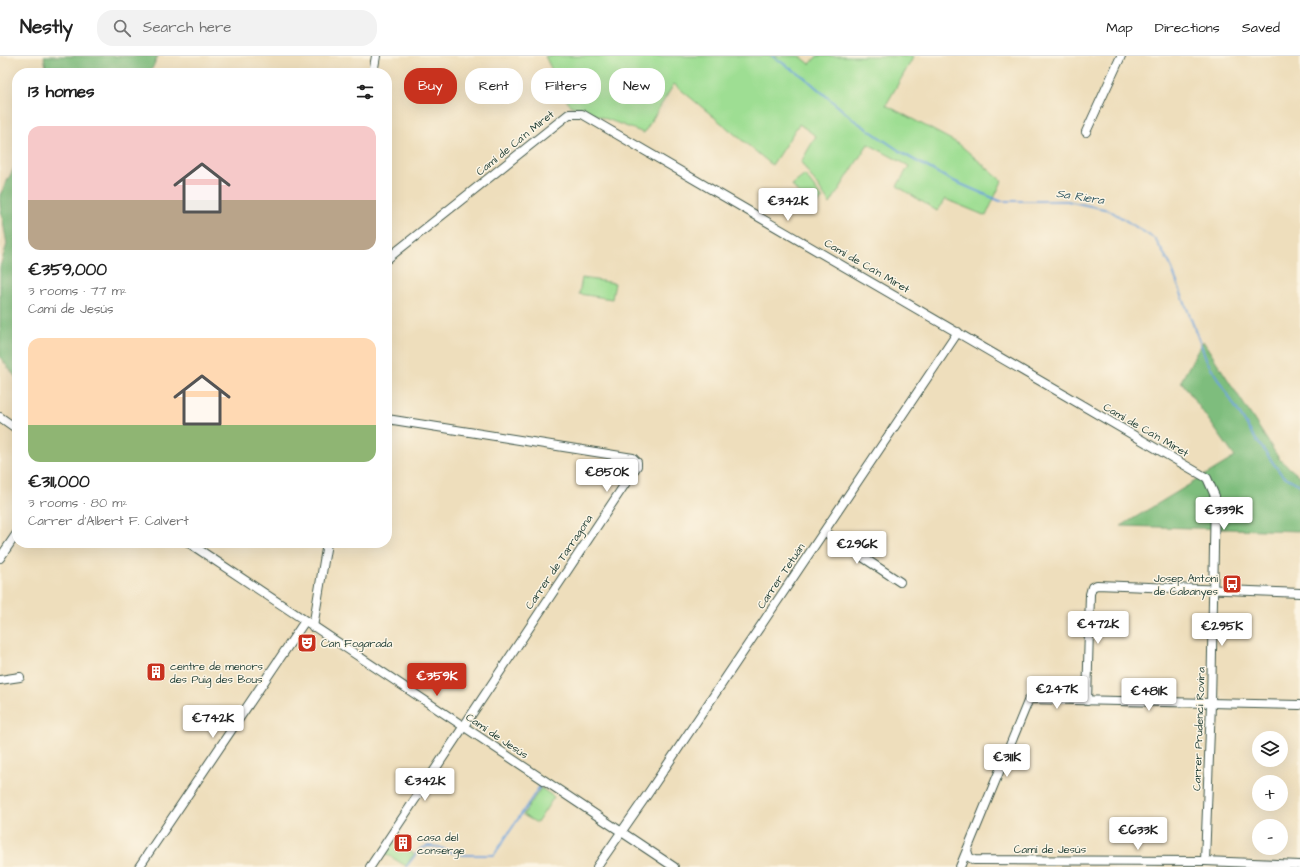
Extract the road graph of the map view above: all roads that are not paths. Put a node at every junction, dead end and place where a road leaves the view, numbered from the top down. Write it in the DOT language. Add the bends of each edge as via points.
graph roads {
  1 [pos="376,56"];
  2 [pos="1121,56"];
  3 [pos="374,68"];
  4 [pos="1086,132"];
  5 [pos="392,255"];
  6 [pos="958,332"];
  7 [pos="0,417"];
  8 [pos="392,420"];
  9 [pos="12,425"];
  10 [pos="1207,478"];
  11 [pos="824,532"];
  12 [pos="12,540"];
  13 [pos="196,548"];
  14 [pos="326,548"];
  15 [pos="0,558"];
  16 [pos="900,582"];
  17 [pos="1214,590"];
  18 [pos="1300,593"];
  19 [pos="305,621"];
  20 [pos="313,627"];
  21 [pos="20,678"];
  22 [pos="0,680"];
  23 [pos="1087,701"];
  24 [pos="1211,704"];
  25 [pos="1300,705"];
  26 [pos="464,726"];
  27 [pos="622,832"];
  28 [pos="968,854"];
  29 [pos="1205,861"];
  30 [pos="1300,865"];
  31 [pos="139,867"];
  32 [pos="370,867"];
  33 [pos="597,867"];
  34 [pos="674,867"];
  35 [pos="960,867"];
  1 -- 3 [label="street"];
  2 -- 4 [label="street"];
  5 -- 6 [label="street, Camí de Ca'n Miret" via="569,114 582,114"];
  6 -- 10 [label="street, Camí de Ca'n Miret"];
  6 -- 11 [label="street, Carrer Tetuán"];
  7 -- 9 [label="street"];
  8 -- 26 [label="street, Carrer de Tarragona" via="633,458 637,462 637,466"];
  10 -- 17 [label="street, Carrer Prudenci Rovira" via="1215,496"];
  11 -- 16 [label="street"];
  11 -- 27 [label="street, Carrer Tetuán"];
  12 -- 15 [label="street"];
  13 -- 19 [label="street, Camí de Jesús"];
  14 -- 20 [label="street"];
  17 -- 18 [label="street"];
  17 -- 23 [label="street" via="1097,585 1092,587"];
  17 -- 24 [label="street, Carrer Prudenci Rovira"];
  19 -- 20 [label="street, Camí de Jesús"];
  19 -- 31 [label="street"];
  20 -- 26 [label="street, Camí de Jesús"];
  21 -- 22 [label="street"];
  23 -- 24 [label="street"];
  23 -- 28 [label="street" via="1029,699"];
  24 -- 25 [label="street"];
  24 -- 29 [label="street, Carrer Prudenci Rovira"];
  26 -- 27 [label="street, Camí de Jesús"];
  26 -- 32 [label="street"];
  27 -- 33 [label="street, Carrer Tetuán"];
  27 -- 34 [label="street, Camí de Jesús"];
  28 -- 29 [label="street, Camí de Jesús" via="974,860"];
  28 -- 35 [label="street"];
  29 -- 30 [label="street, Camí de Jesús"];
}
